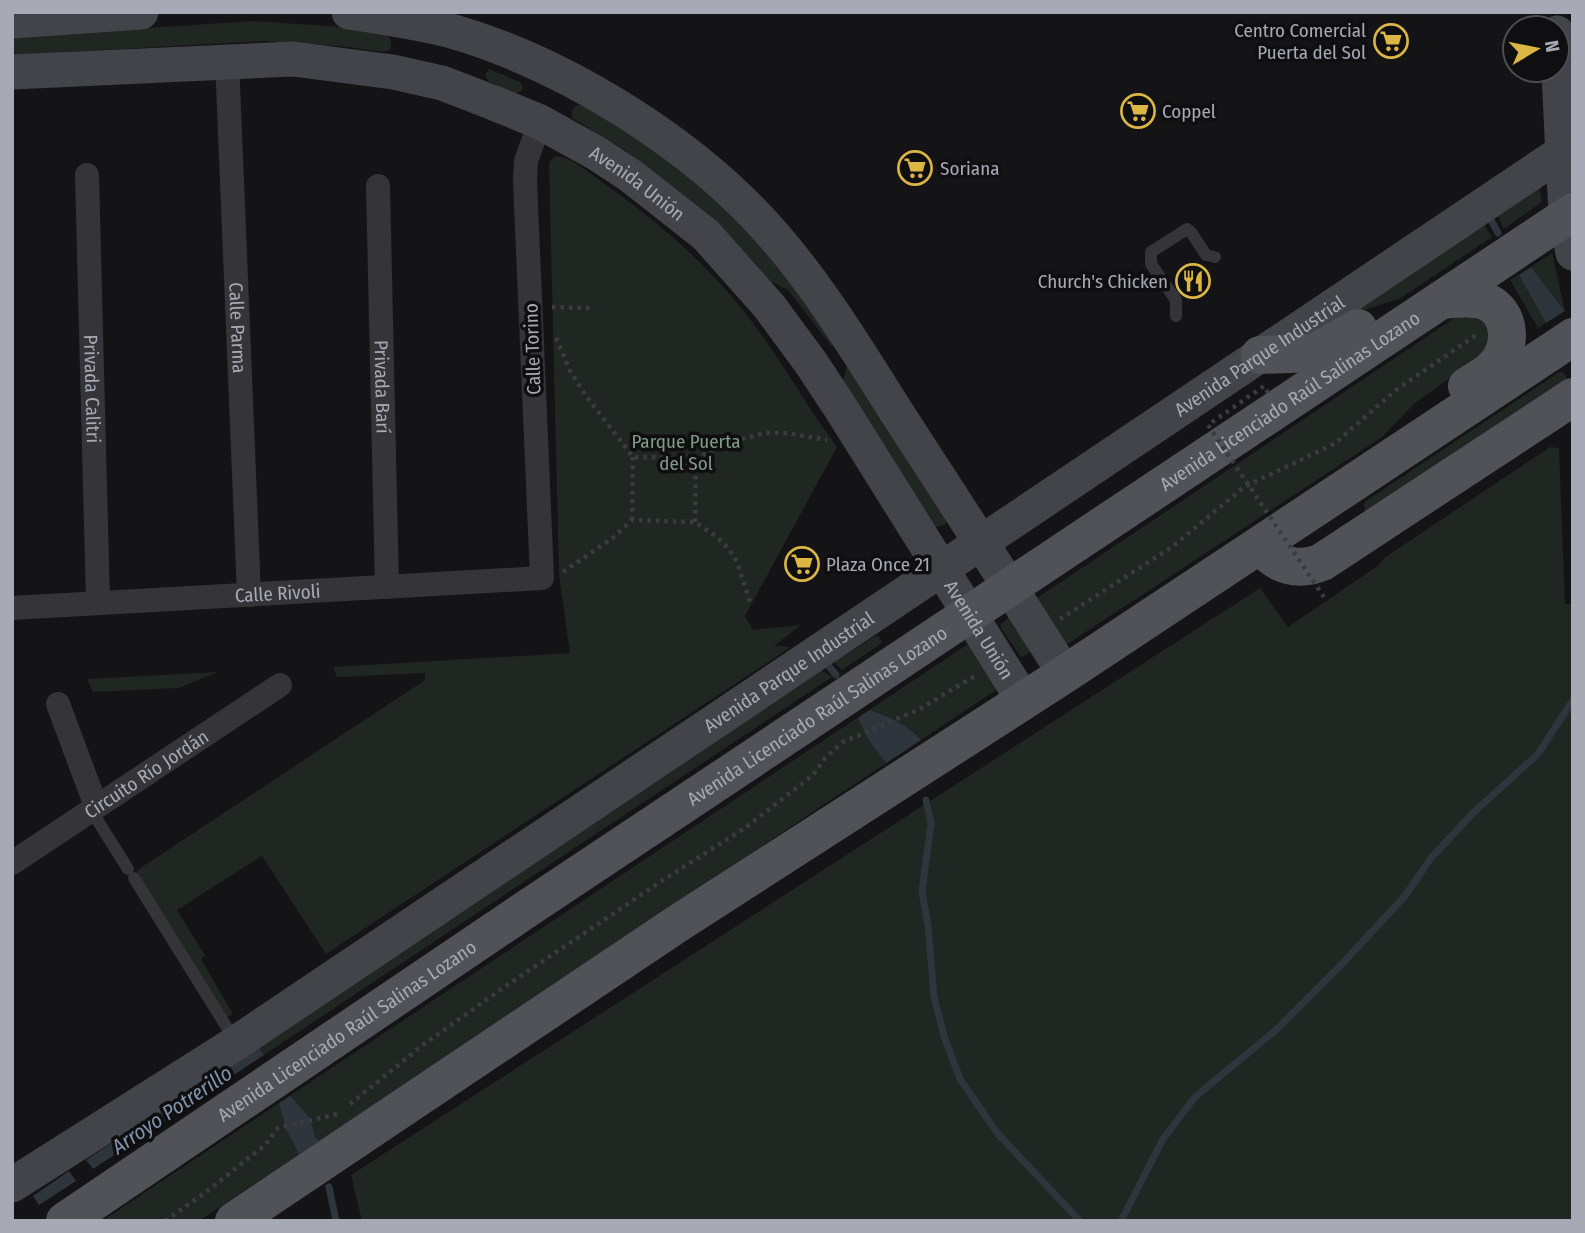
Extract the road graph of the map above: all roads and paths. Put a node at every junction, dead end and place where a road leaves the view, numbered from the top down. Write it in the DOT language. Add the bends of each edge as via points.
graph roads {
  1 [pos="141,12"];
  2 [pos="349,12"];
  3 [pos="12,21"];
  4 [pos="448,22"];
  5 [pos="227,60"];
  6 [pos="12,72"];
  7 [pos="393,72"];
  8 [pos="562,76"];
  9 [pos="1559,84"];
  10 [pos="494,103"];
  11 [pos="540,122"];
  12 [pos="1561,152"];
  13 [pos="87,174"];
  14 [pos="378,186"];
  15 [pos="1570,227"];
  16 [pos="1215,257"];
  17 [pos="769,306"];
  18 [pos="552,307"];
  19 [pos="592,308"];
  20 [pos="1426,310"];
  21 [pos="1176,316"];
  22 [pos="554,334"];
  23 [pos="1476,335"];
  24 [pos="1573,337"];
  25 [pos="854,346"];
  26 [pos="1260,355"];
  27 [pos="1268,393"];
  28 [pos="1573,397"];
  29 [pos="840,407"];
  30 [pos="832,441"];
  31 [pos="633,457"];
  32 [pos="696,458"];
  33 [pos="1382,466"];
  34 [pos="632,520"];
  35 [pos="695,522"];
  36 [pos="981,542"];
  37 [pos="1261,546"];
  38 [pos="942,569"];
  39 [pos="551,577"];
  40 [pos="1010,586"];
  41 [pos="387,587"];
  42 [pos="249,595"];
  43 [pos="1324,597"];
  44 [pos="98,603"];
  45 [pos="751,605"];
  46 [pos="12,608"];
  47 [pos="969,612"];
  48 [pos="1053,623"];
  49 [pos="987,668"];
  50 [pos="1065,674"];
  51 [pos="280,685"];
  52 [pos="1024,701"];
  53 [pos="58,704"];
  54 [pos="93,808"];
  55 [pos="12,863"];
  56 [pos="236,1042"];
  57 [pos="12,1185"];
  58 [pos="64,1221"];
  59 [pos="164,1221"];
  60 [pos="234,1221"];
  1 -- 3 [label="street"];
  2 -- 4 [label="street"];
  4 -- 7 [label="street" via="441,48 426,63"];
  4 -- 8 [label="street"];
  4 -- 10 [label="street" via="470,76"];
  5 -- 6 [label="street, Avenida Unión"];
  5 -- 7 [label="street, Avenida Unión" via="293,59"];
  5 -- 42 [label="street, Calle Parma"];
  7 -- 10 [label="street, Avenida Unión" via="442,83"];
  8 -- 11 [label="street"];
  8 -- 25 [label="street" via="632,115 746,207 775,237"];
  9 -- 12 [label="street"];
  10 -- 11 [label="street, Avenida Unión"];
  11 -- 17 [label="street, Avenida Unión" via="596,153 673,208 706,235"];
  11 -- 39 [label="street, Calle Torino" via="526,161 525,181"];
  12 -- 15 [label="street"];
  12 -- 26 [label="street, Avenida Parque Industrial"];
  13 -- 44 [label="street, Privada Calitri"];
  14 -- 41 [label="street, Privada Barí"];
  15 -- 20 [label="main road, Avenida Licenciado Raúl Salinas Lozano"];
  16 -- 21 [label="lane" via="1206,254 1187,229 1150,252 1153,267 1176,300"];
  17 -- 25 [label="street" via="797,322 824,352"];
  17 -- 29 [label="street, Avenida Unión"];
  18 -- 19 [label="path"];
  20 -- 26 [label="main road" via="1370,321 1314,353"];
  20 -- 33 [label="main road" via="1466,298 1486,302 1506,321 1503,355 1494,368 1406,434"];
  20 -- 40 [label="main road, Avenida Licenciado Raúl Salinas Lozano"];
  22 -- 31 [label="path" via="586,397"];
  23 -- 48 [label="path" via="1396,390 1334,444 1244,487 1172,547"];
  24 -- 33 [label="main road"];
  25 -- 29 [label="street" via="836,378"];
  25 -- 36 [label="street"];
  26 -- 36 [label="street, Avenida Parque Industrial"];
  27 -- 43 [label="path, bridge" via="1264,387 1208,425"];
  28 -- 37 [label="main road" via="1322,562 1292,567"];
  29 -- 38 [label="street, Avenida Unión"];
  30 -- 32 [label="path" via="765,433"];
  31 -- 32 [label="path"];
  31 -- 34 [label="path"];
  32 -- 35 [label="path"];
  33 -- 37 [label="main road"];
  34 -- 35 [label="path"];
  34 -- 39 [label="path" via="606,544"];
  35 -- 45 [label="path" via="729,549"];
  36 -- 38 [label="street, Avenida Parque Industrial"];
  36 -- 40 [label="street"];
  37 -- 50 [label="main road"];
  38 -- 47 [label="street, Avenida Unión"];
  38 -- 56 [label="street, Avenida Parque Industrial"];
  39 -- 41 [label="street, Calle Rivoli"];
  40 -- 47 [label="main road, Avenida Licenciado Raúl Salinas Lozano"];
  40 -- 50 [label="street"];
  41 -- 42 [label="street, Calle Rivoli"];
  42 -- 44 [label="street, Calle Rivoli"];
  44 -- 46 [label="street, Calle Rivoli"];
  47 -- 52 [label="street, Avenida Unión"];
  47 -- 58 [label="main road, Avenida Licenciado Raúl Salinas Lozano"];
  49 -- 59 [label="path" via="925,706 835,748 813,775 745,828 500,990 338,1114 278,1128 265,1146"];
  50 -- 52 [label="main road"];
  51 -- 54 [label="street, Circuito Río Jordán"];
  52 -- 60 [label="main road" via="677,924"];
  53 -- 54 [label="street"];
  54 -- 55 [label="street, Circuito Río Jordán"];
  54 -- 56 [label="lane"];
  56 -- 57 [label="street, Avenida Parque Industrial"];
}
